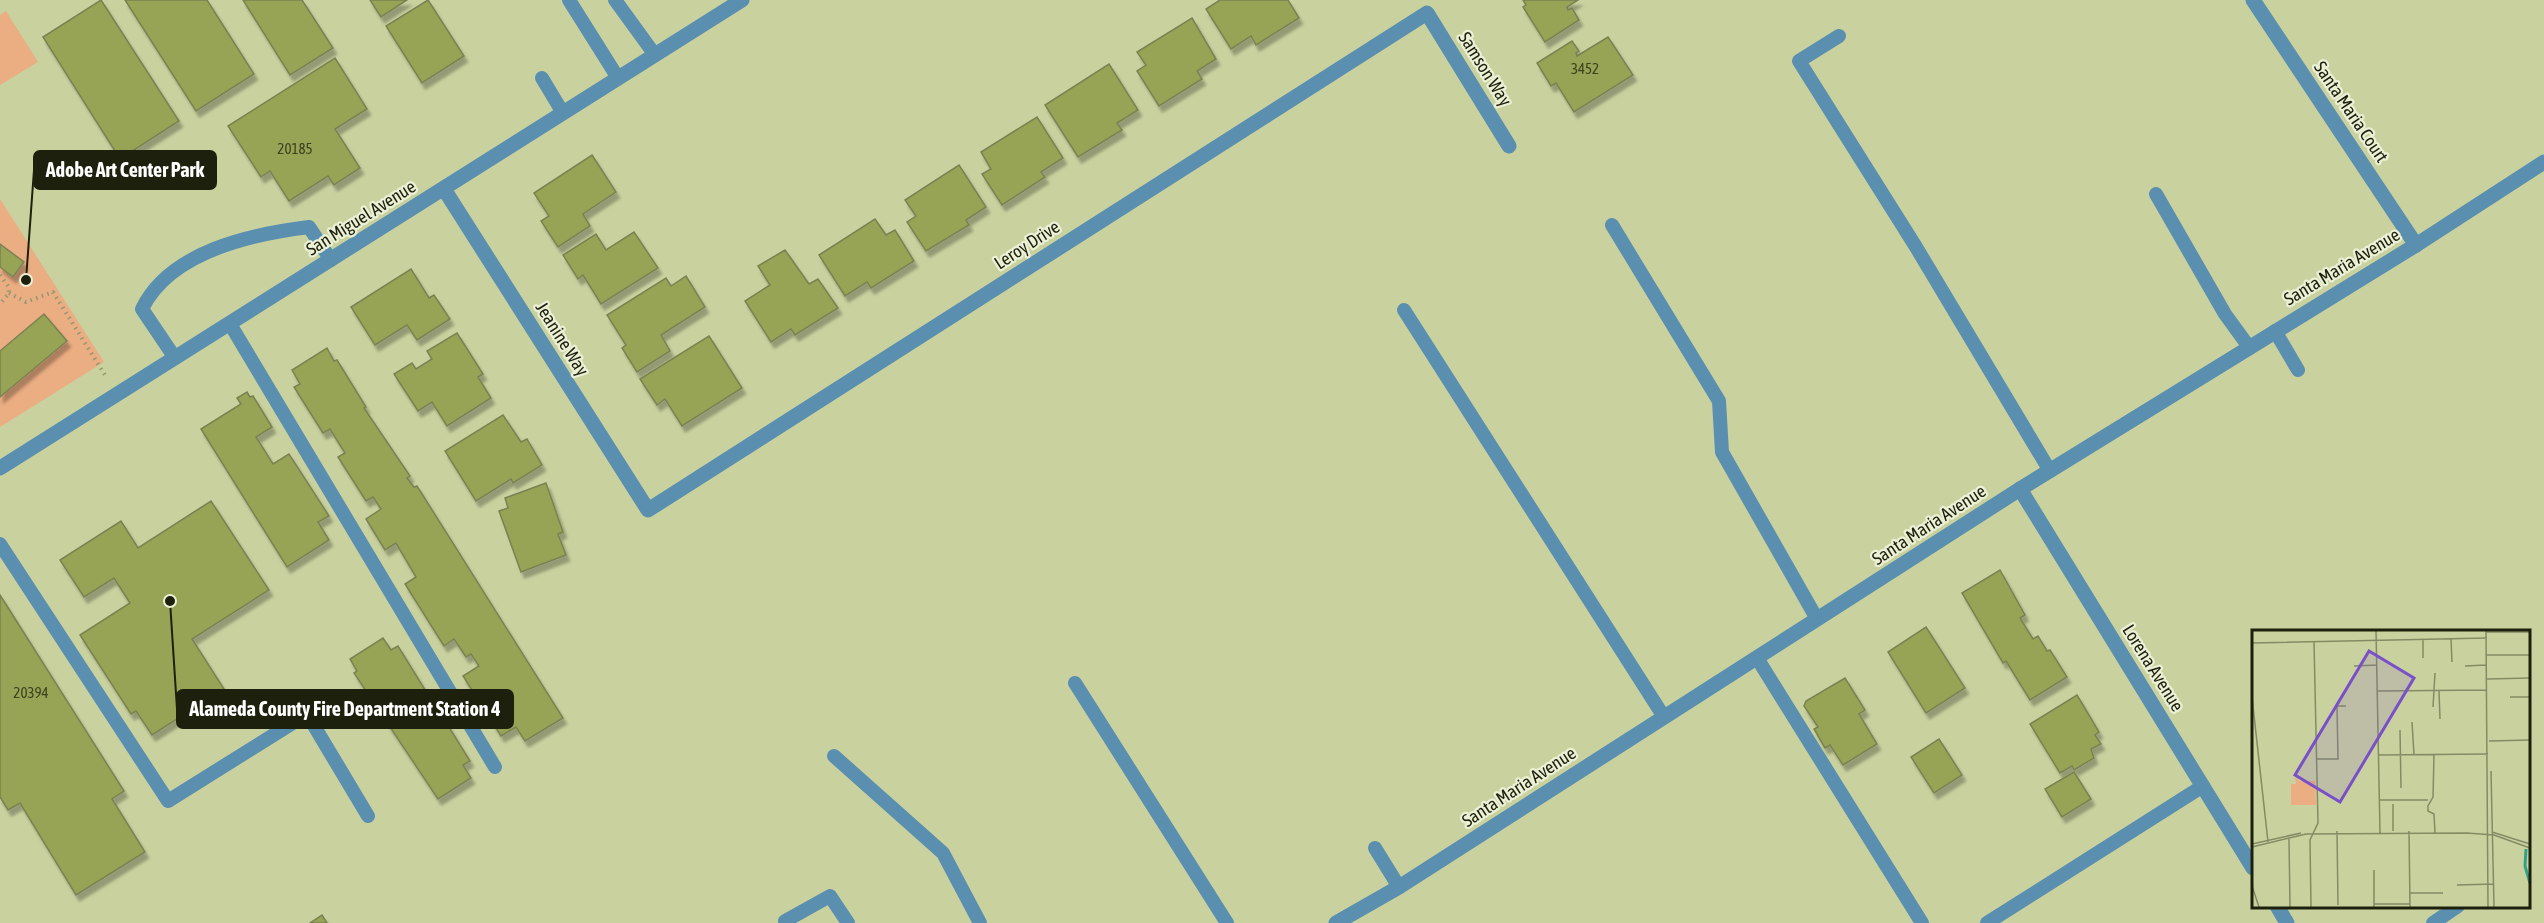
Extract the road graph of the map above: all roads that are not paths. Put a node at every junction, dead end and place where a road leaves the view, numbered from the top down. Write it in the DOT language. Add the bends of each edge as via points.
graph roads {
  1 [pos="569,0"];
  2 [pos="615,0"];
  3 [pos="742,0"];
  4 [pos="2253,0"];
  5 [pos="1427,13"];
  6 [pos="1839,36"];
  7 [pos="655,55"];
  8 [pos="542,78"];
  9 [pos="618,78"];
  10 [pos="564,113"];
  11 [pos="1509,146"];
  12 [pos="2544,162"];
  13 [pos="444,189"];
  14 [pos="2156,194"];
  15 [pos="1612,225"];
  16 [pos="2416,245"];
  17 [pos="331,260"];
  18 [pos="1404,310"];
  19 [pos="230,324"];
  20 [pos="2275,331"];
  21 [pos="2249,347"];
  22 [pos="175,358"];
  23 [pos="2298,370"];
  24 [pos="0,468"];
  25 [pos="2050,471"];
  26 [pos="2020,489"];
  27 [pos="648,510"];
  28 [pos="0,544"];
  29 [pos="1818,619"];
  30 [pos="1757,658"];
  31 [pos="1075,683"];
  32 [pos="1664,717"];
  33 [pos="834,756"];
  34 [pos="495,767"];
  35 [pos="2203,786"];
  36 [pos="368,816"];
  37 [pos="1375,848"];
  38 [pos="2252,866"];
  39 [pos="1399,887"];
  40 [pos="2278,908"];
  41 [pos="2454,908"];
  42 [pos="785,921"];
  43 [pos="848,923"];
  44 [pos="980,923"];
  45 [pos="1227,923"];
  46 [pos="1336,923"];
  47 [pos="1922,923"];
  48 [pos="1987,923"];
  49 [pos="2287,923"];
  50 [pos="2433,923"];
  1 -- 9 [label="lane"];
  2 -- 7 [label="lane"];
  3 -- 7 [label="street, San Miguel Avenue"];
  4 -- 16 [label="street, Santa Maria Court"];
  5 -- 11 [label="street, Samson Way"];
  5 -- 27 [label="street, Leroy Drive"];
  6 -- 25 [label="lane" via="1799,61"];
  7 -- 9 [label="street, San Miguel Avenue"];
  8 -- 10 [label="lane"];
  9 -- 10 [label="street, San Miguel Avenue"];
  10 -- 13 [label="street, San Miguel Avenue"];
  12 -- 16 [label="street, Santa Maria Avenue"];
  13 -- 17 [label="street, San Miguel Avenue"];
  13 -- 27 [label="street, Jeanine Way"];
  14 -- 21 [label="lane" via="2225,314"];
  15 -- 29 [label="lane" via="1719,401 1722,452"];
  16 -- 20 [label="street, Santa Maria Avenue"];
  17 -- 19 [label="street, San Miguel Avenue"];
  17 -- 22 [label="lane" via="309,227 244,237 220,245 178,271 161,283 142,309"];
  18 -- 32 [label="lane"];
  19 -- 22 [label="street, San Miguel Avenue"];
  19 -- 34 [label="lane"];
  20 -- 21 [label="street, Santa Maria Avenue"];
  20 -- 23 [label="lane"];
  21 -- 25 [label="street, Santa Maria Avenue"];
  22 -- 24 [label="street, San Miguel Avenue"];
  25 -- 26 [label="street, Santa Maria Avenue"];
  26 -- 29 [label="street, Santa Maria Avenue"];
  26 -- 35 [label="street, Lorena Avenue"];
  28 -- 36 [label="lane" via="168,801 307,714"];
  29 -- 30 [label="street, Santa Maria Avenue"];
  30 -- 32 [label="street, Santa Maria Avenue"];
  30 -- 47 [label="lane"];
  31 -- 45 [label="lane"];
  32 -- 39 [label="street, Santa Maria Avenue"];
  33 -- 44 [label="lane" via="943,853"];
  35 -- 38 [label="street, Lorena Avenue"];
  35 -- 48 [label="lane"];
  37 -- 39 [label="lane"];
  39 -- 46 [label="street, Santa Maria Avenue"];
  40 -- 49 [label="street"];
  41 -- 50 [label="lane"];
  42 -- 43 [label="lane" via="830,896"];
}
